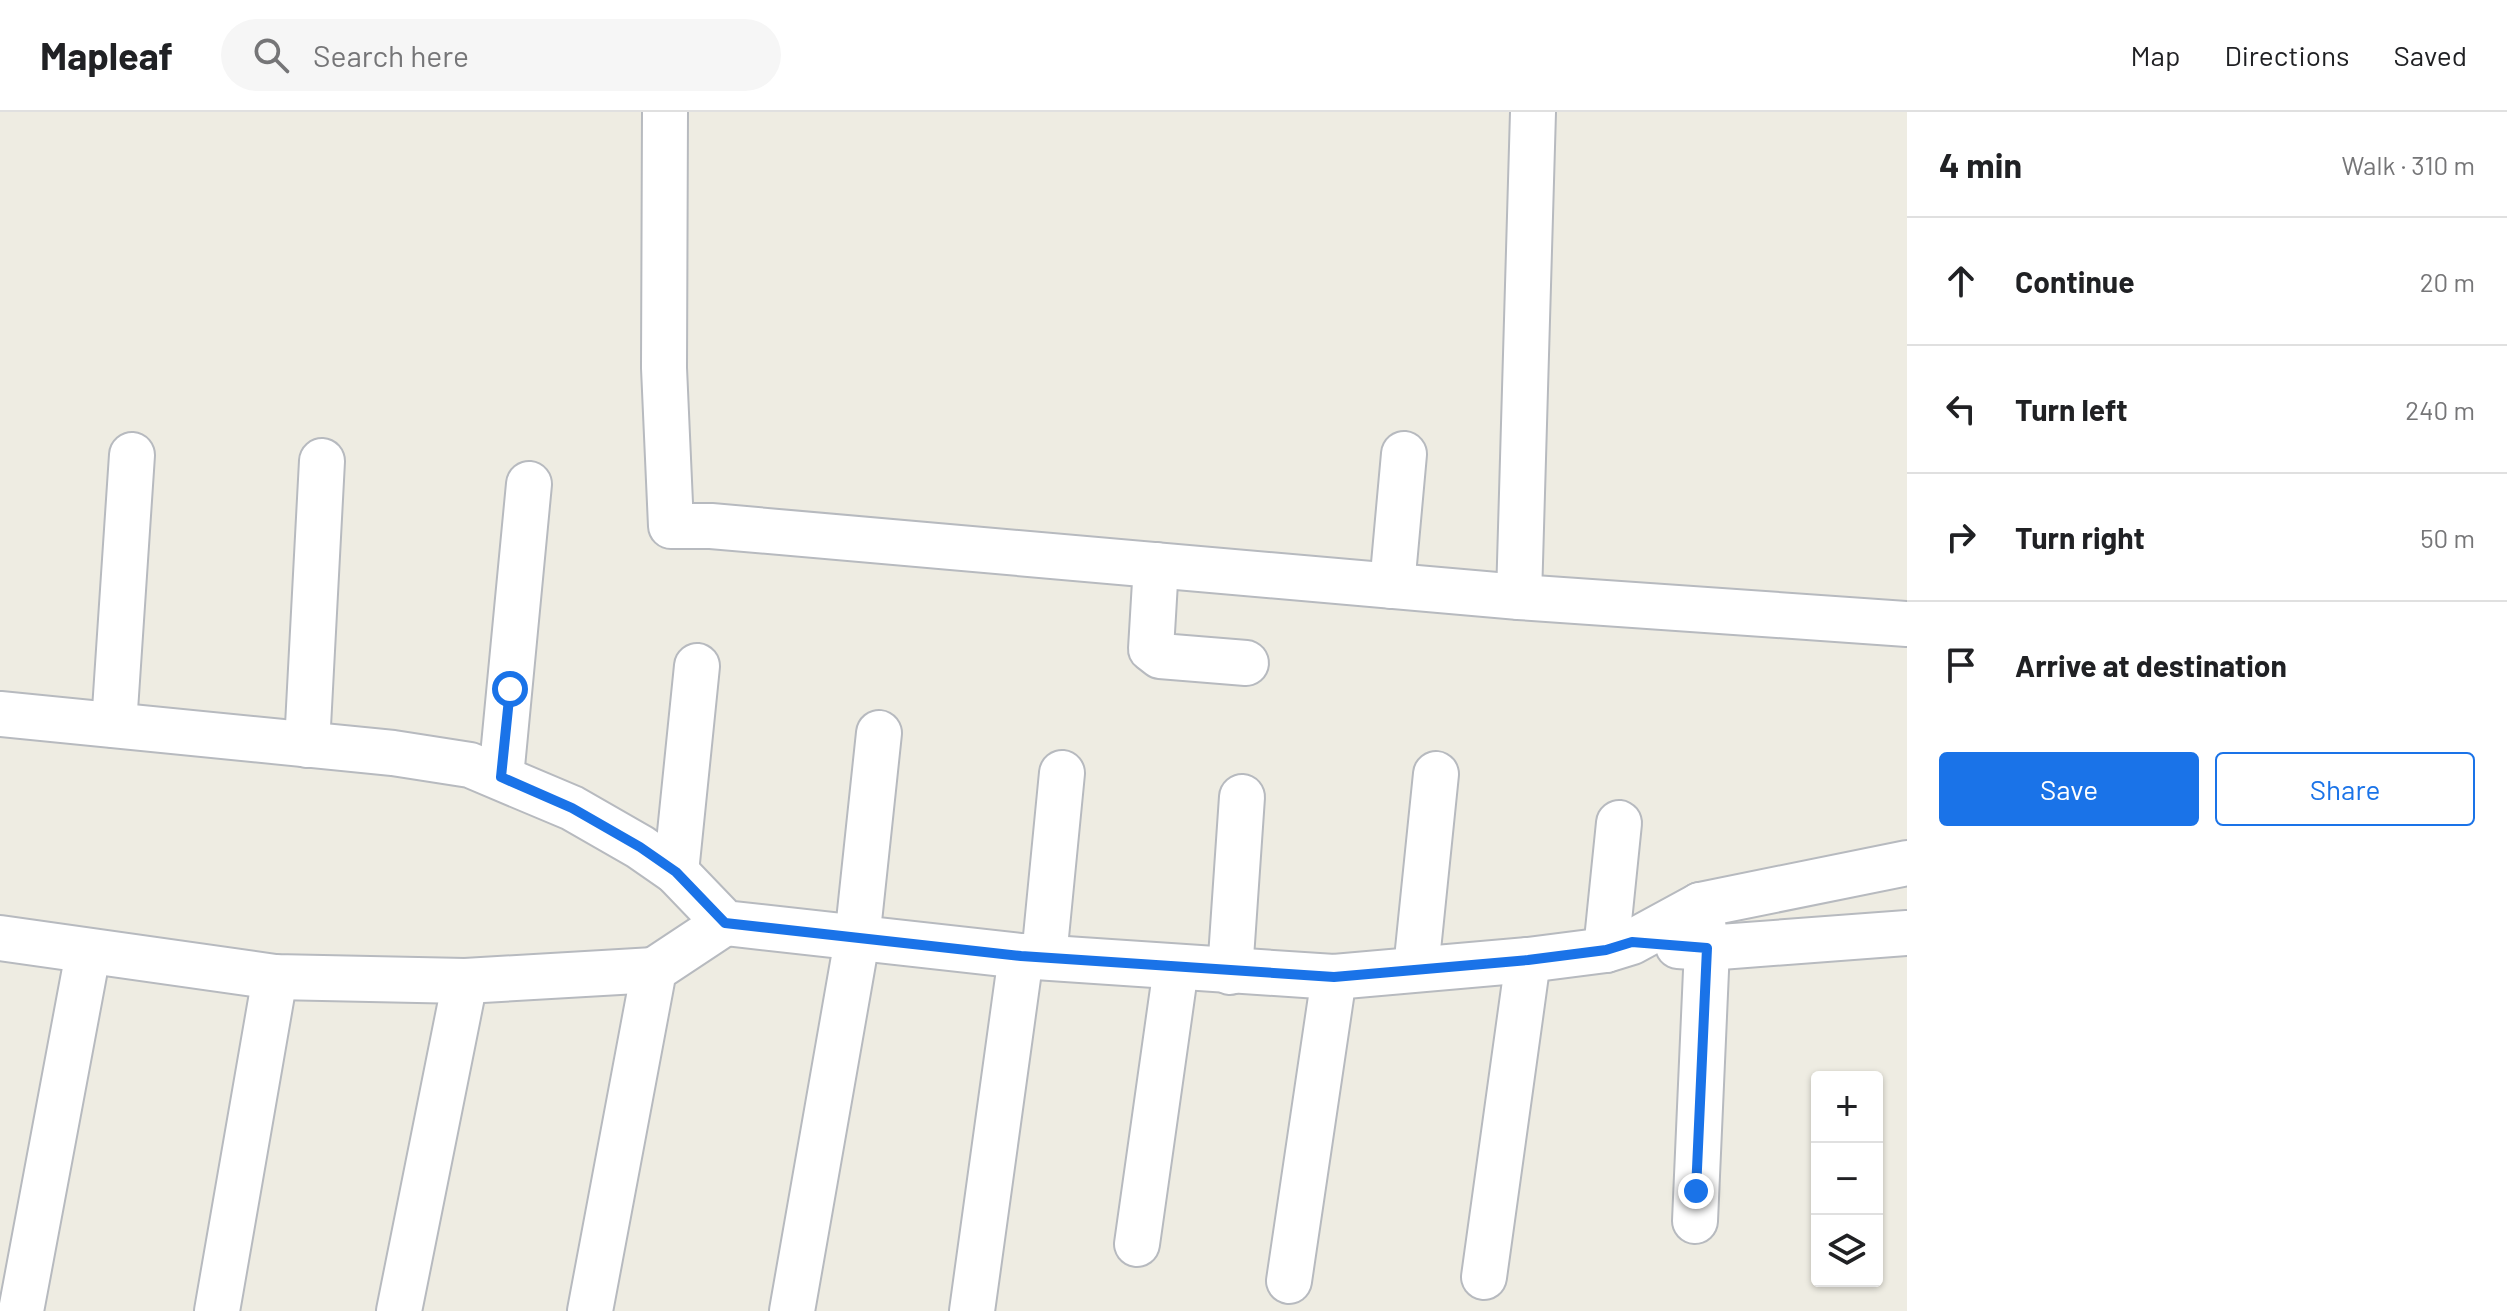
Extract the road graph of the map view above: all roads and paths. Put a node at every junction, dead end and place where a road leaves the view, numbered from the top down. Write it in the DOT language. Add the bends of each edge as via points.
graph roads {
  1 [pos="665,112"];
  2 [pos="1533,112"];
  3 [pos="1404,454"];
  4 [pos="132,455"];
  5 [pos="322,461"];
  6 [pos="529,484"];
  7 [pos="1156,565"];
  8 [pos="1392,586"];
  9 [pos="1519,597"];
  10 [pos="1907,624"];
  11 [pos="1246,663"];
  12 [pos="697,666"];
  13 [pos="0,714"];
  14 [pos="114,725"];
  15 [pos="879,733"];
  16 [pos="307,745"];
  17 [pos="1062,773"];
  18 [pos="1436,774"];
  19 [pos="501,777"];
  20 [pos="1242,797"];
  21 [pos="1619,823"];
  22 [pos="1907,863"];
  23 [pos="676,872"];
  24 [pos="1700,905"];
  25 [pos="725,923"];
  26 [pos="1907,933"];
  27 [pos="0,938"];
  28 [pos="857,940"];
  29 [pos="1619,946"];
  30 [pos="1707,948"];
  31 [pos="88,953"];
  32 [pos="1032,957"];
  33 [pos="1528,960"];
  34 [pos="1176,968"];
  35 [pos="1416,969"];
  36 [pos="654,970"];
  37 [pos="1230,972"];
  38 [pos="275,977"];
  39 [pos="1334,977"];
  40 [pos="465,981"];
  41 [pos="1695,1221"];
  42 [pos="1137,1244"];
  43 [pos="1484,1277"];
  44 [pos="1289,1281"];
  45 [pos="21,1311"];
  46 [pos="217,1311"];
  47 [pos="399,1311"];
  48 [pos="590,1311"];
  49 [pos="792,1311"];
  50 [pos="972,1311"];
  1 -- 7 [label="street" via="664,368 671,526"];
  2 -- 9 [label="street"];
  3 -- 8 [label="street"];
  4 -- 14 [label="street"];
  5 -- 16 [label="street"];
  6 -- 19 [label="street"];
  7 -- 8 [label="street"];
  7 -- 11 [label="street" via="1151,649 1160,656"];
  8 -- 9 [label="street"];
  9 -- 10 [label="street"];
  12 -- 23 [label="street"];
  13 -- 14 [label="street"];
  14 -- 16 [label="street"];
  15 -- 28 [label="street"];
  16 -- 19 [label="street" via="470,765"];
  17 -- 32 [label="street"];
  18 -- 35 [label="street"];
  19 -- 23 [label="street" via="572,808"];
  20 -- 37 [label="street"];
  21 -- 29 [label="street"];
  22 -- 24 [label="street"];
  23 -- 25 [label="street"];
  24 -- 29 [label="street"];
  24 -- 30 [label="street"];
  25 -- 28 [label="street"];
  25 -- 36 [label="street"];
  26 -- 30 [label="street"];
  27 -- 31 [label="street"];
  28 -- 32 [label="street"];
  28 -- 49 [label="street"];
  29 -- 30 [label="street"];
  29 -- 33 [label="street"];
  30 -- 41 [label="street"];
  31 -- 38 [label="street"];
  31 -- 45 [label="street"];
  32 -- 34 [label="street"];
  32 -- 50 [label="street"];
  33 -- 35 [label="street"];
  33 -- 43 [label="street"];
  34 -- 37 [label="street"];
  34 -- 42 [label="street"];
  35 -- 39 [label="street"];
  36 -- 40 [label="street"];
  36 -- 48 [label="street"];
  37 -- 39 [label="street"];
  38 -- 40 [label="street"];
  38 -- 46 [label="street"];
  39 -- 44 [label="street"];
  40 -- 47 [label="street"];
}
